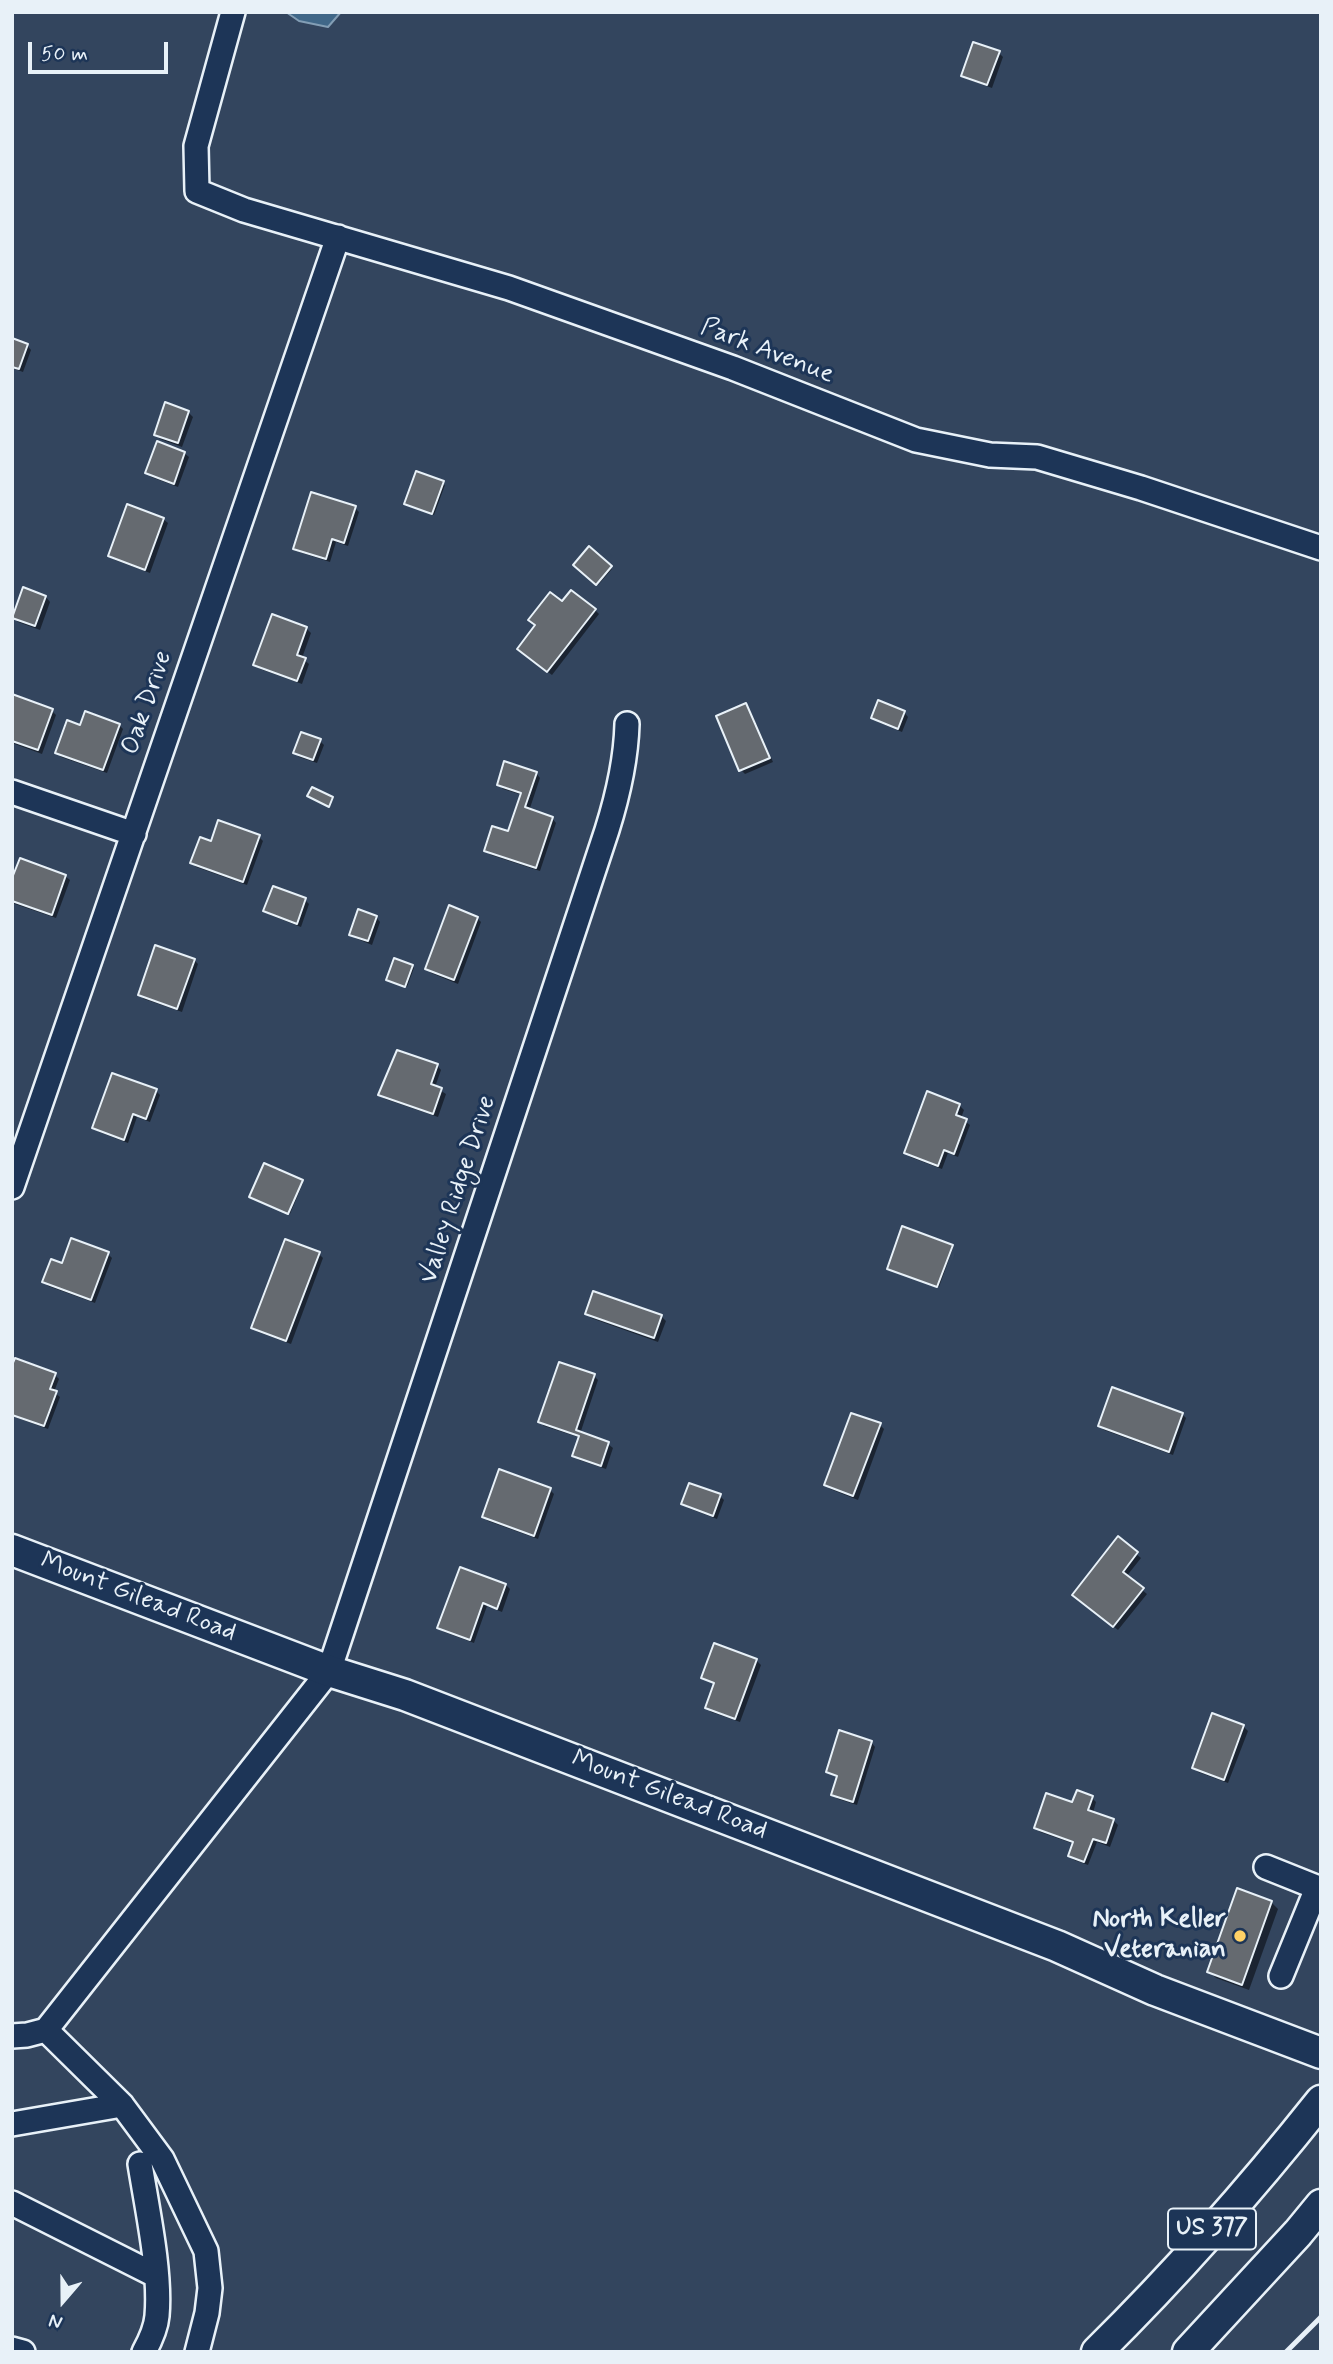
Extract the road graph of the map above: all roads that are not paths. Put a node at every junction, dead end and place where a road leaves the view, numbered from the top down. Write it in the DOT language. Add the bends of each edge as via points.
graph roads {
  1 [pos="233,12"];
  2 [pos="338,237"];
  3 [pos="1321,548"];
  4 [pos="627,724"];
  5 [pos="12,792"];
  6 [pos="134,834"];
  7 [pos="12,1187"];
  8 [pos="12,1550"];
  9 [pos="329,1671"];
  10 [pos="1266,1867"];
  11 [pos="1319,1888"];
  12 [pos="1281,1976"];
  13 [pos="46,2030"];
  14 [pos="12,2036"];
  15 [pos="1321,2053"];
  16 [pos="1321,2101"];
  17 [pos="122,2105"];
  18 [pos="12,2124"];
  19 [pos="140,2164"];
  20 [pos="12,2203"];
  21 [pos="1321,2205"];
  22 [pos="155,2275"];
  23 [pos="12,2349"];
  24 [pos="23,2352"];
  25 [pos="144,2352"];
  26 [pos="198,2352"];
  27 [pos="1097,2352"];
  28 [pos="1188,2352"];
  1 -- 2 [label="street, Park Avenue" via="196,146 197,191"];
  2 -- 3 [label="street, Park Avenue" via="521,292 916,440 990,455 1037,457"];
  2 -- 6 [label="street, Oak Drive"];
  4 -- 9 [label="street, Valley Ridge Drive" via="620,788 607,830"];
  5 -- 6 [label="street"];
  6 -- 7 [label="street, Oak Drive"];
  8 -- 9 [label="main road, Mount Gilead Road"];
  9 -- 13 [label="street, Valley Ridge Drive"];
  9 -- 15 [label="main road, Mount Gilead Road" via="405,1695 893,1882"];
  10 -- 11 [label="street"];
  11 -- 12 [label="street"];
  13 -- 14 [label="street"];
  13 -- 17 [label="street"];
  16 -- 27 [label="main road, US 377" via="1260,2177"];
  17 -- 18 [label="street"];
  17 -- 26 [label="street" via="162,2159 206,2251 210,2288"];
  19 -- 22 [label="street"];
  20 -- 22 [label="street"];
  21 -- 28 [label="main road, US 377"];
  22 -- 25 [label="street" via="157,2318"];
  23 -- 24 [label="street"];
}
